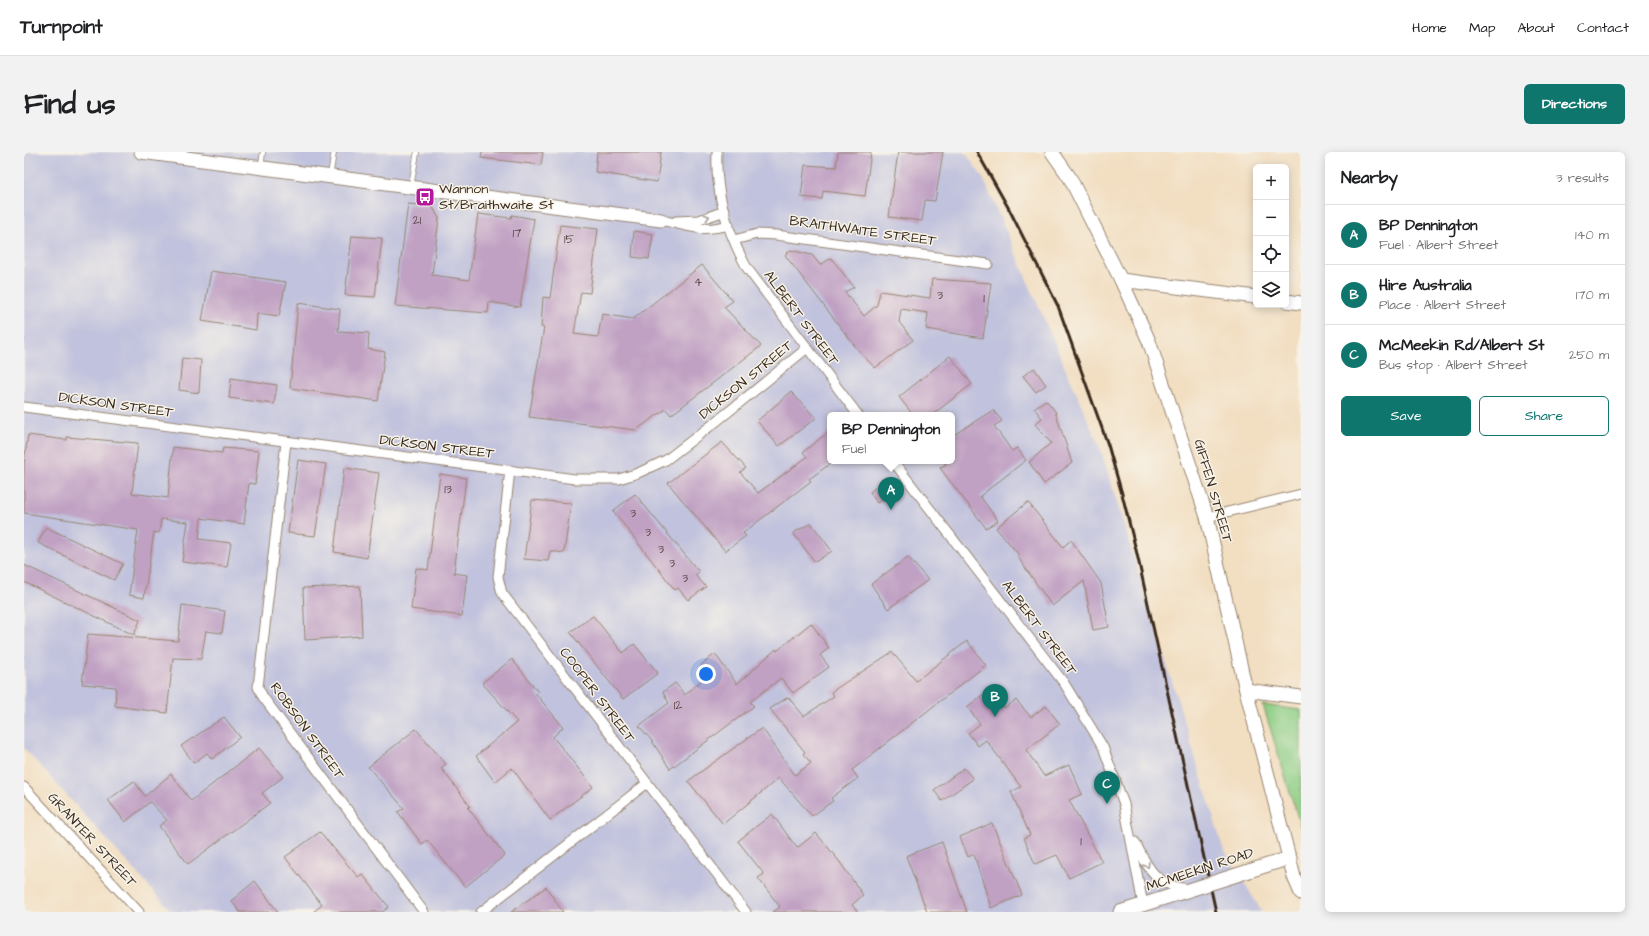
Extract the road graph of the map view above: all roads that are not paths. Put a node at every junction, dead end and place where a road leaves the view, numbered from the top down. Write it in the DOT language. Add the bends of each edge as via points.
graph roads {
  1 [pos="141,152"];
  2 [pos="263,152"];
  3 [pos="334,152"];
  4 [pos="417,152"];
  5 [pos="717,152"];
  6 [pos="1052,152"];
  7 [pos="260,168"];
  8 [pos="330,177"];
  9 [pos="411,187"];
  10 [pos="725,211"];
  11 [pos="661,220"];
  12 [pos="732,233"];
  13 [pos="988,264"];
  14 [pos="1121,280"];
  15 [pos="1253,297"];
  16 [pos="1289,301"];
  17 [pos="1301,302"];
  18 [pos="806,349"];
  19 [pos="24,407"];
  20 [pos="856,412"];
  21 [pos="286,442"];
  22 [pos="895,464"];
  23 [pos="510,470"];
  24 [pos="1301,494"];
  25 [pos="1207,517"];
  26 [pos="1246,690"];
  27 [pos="1301,697"];
  28 [pos="646,784"];
  29 [pos="24,787"];
  30 [pos="1130,830"];
  31 [pos="1290,858"];
  32 [pos="1198,888"];
  33 [pos="1301,893"];
  34 [pos="1143,905"];
  35 [pos="140,912"];
  36 [pos="424,912"];
  37 [pos="482,912"];
  38 [pos="746,912"];
  39 [pos="1120,912"];
  1 -- 7 [label="street, BRAITHWAITE STREET" via="203,158"];
  2 -- 7 [label="lane"];
  3 -- 8 [label="lane"];
  4 -- 9 [label="lane"];
  5 -- 10 [label="street, ALBERT STREET" via="718,189"];
  6 -- 14 [label="street, GIFFEN STREET" via="1070,178"];
  7 -- 8 [label="street, BRAITHWAITE STREET"];
  8 -- 9 [label="street, BRAITHWAITE STREET"];
  9 -- 11 [label="street, BRAITHWAITE STREET"];
  11 -- 10 [label="street, BRAITHWAITE STREET, one-way" via="699,220"];
  10 -- 12 [label="street, ALBERT STREET"];
  11 -- 12 [label="street, BRAITHWAITE STREET" via="701,230 714,229"];
  12 -- 13 [label="street, BRAITHWAITE STREET" via="776,235"];
  12 -- 18 [label="street, ALBERT STREET" via="741,258 754,279"];
  14 -- 15 [label="street"];
  14 -- 25 [label="street, GIFFEN STREET" via="1149,341"];
  16 -- 17 [label="street"];
  18 -- 20 [label="street, ALBERT STREET"];
  18 -- 23 [label="street, DICKSON STREET" via="666,460 638,473 619,479 600,480"];
  19 -- 21 [label="street, DICKSON STREET"];
  21 -- 23 [label="street, DICKSON STREET"];
  21 -- 36 [label="street, ROBSON STREET" via="258,687"];
  22 -- 30 [label="street, ALBERT STREET" via="1064,682 1103,747"];
  23 -- 28 [label="street, COOPER STREET" via="498,577 502,593"];
  24 -- 25 [label="street"];
  25 -- 26 [label="street, GIFFEN STREET"];
  26 -- 27 [label="street"];
  26 -- 31 [label="street, GIFFEN STREET"];
  28 -- 37 [label="street"];
  28 -- 38 [label="street, COOPER STREET"];
  29 -- 35 [label="street, GRANTER STREET"];
  30 -- 32 [label="street, ALBERT STREET, one-way" via="1154,875 1170,885"];
  30 -- 34 [label="street, ALBERT STREET"];
  31 -- 32 [label="street, MCMEEKIN ROAD, bridge"];
  31 -- 33 [label="street, GIFFEN STREET"];
  32 -- 34 [label="street, MCMEEKIN ROAD"];
  34 -- 39 [label="street, MCMEEKIN ROAD"];
}
